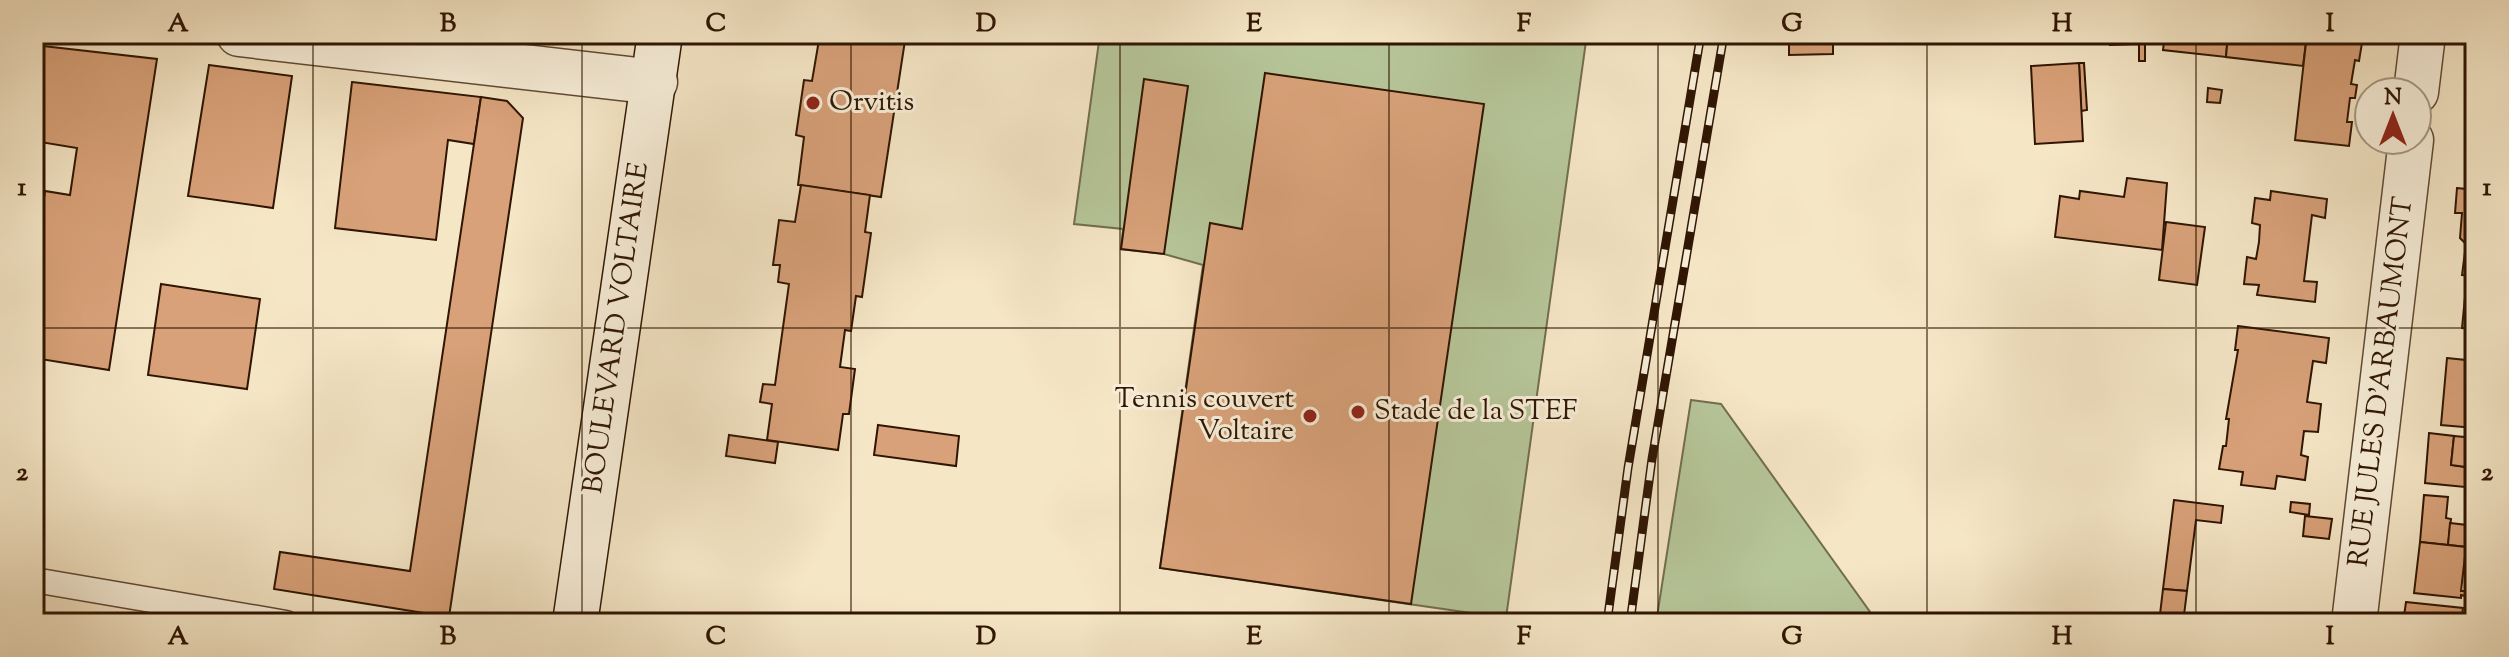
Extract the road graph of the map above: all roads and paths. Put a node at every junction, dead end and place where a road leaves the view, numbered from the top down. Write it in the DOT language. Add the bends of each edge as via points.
graph roads {
  1 [pos="239,34"];
  2 [pos="660,34"];
  3 [pos="2423,34"];
  4 [pos="2418,76"];
  5 [pos="655,82"];
  6 [pos="2409,156"];
  7 [pos="34,580"];
  8 [pos="286,623"];
  9 [pos="575,623"];
  10 [pos="2354,623"];
  1 -- 5 [label="street"];
  2 -- 5 [label="street, BOULEVARD VOLTAIRE"];
  3 -- 4 [label="street"];
  5 -- 9 [label="street, BOULEVARD VOLTAIRE"];
  6 -- 10 [label="street, RUE JULES D'ARBAUMONT"];
  7 -- 8 [label="lane"];
}
